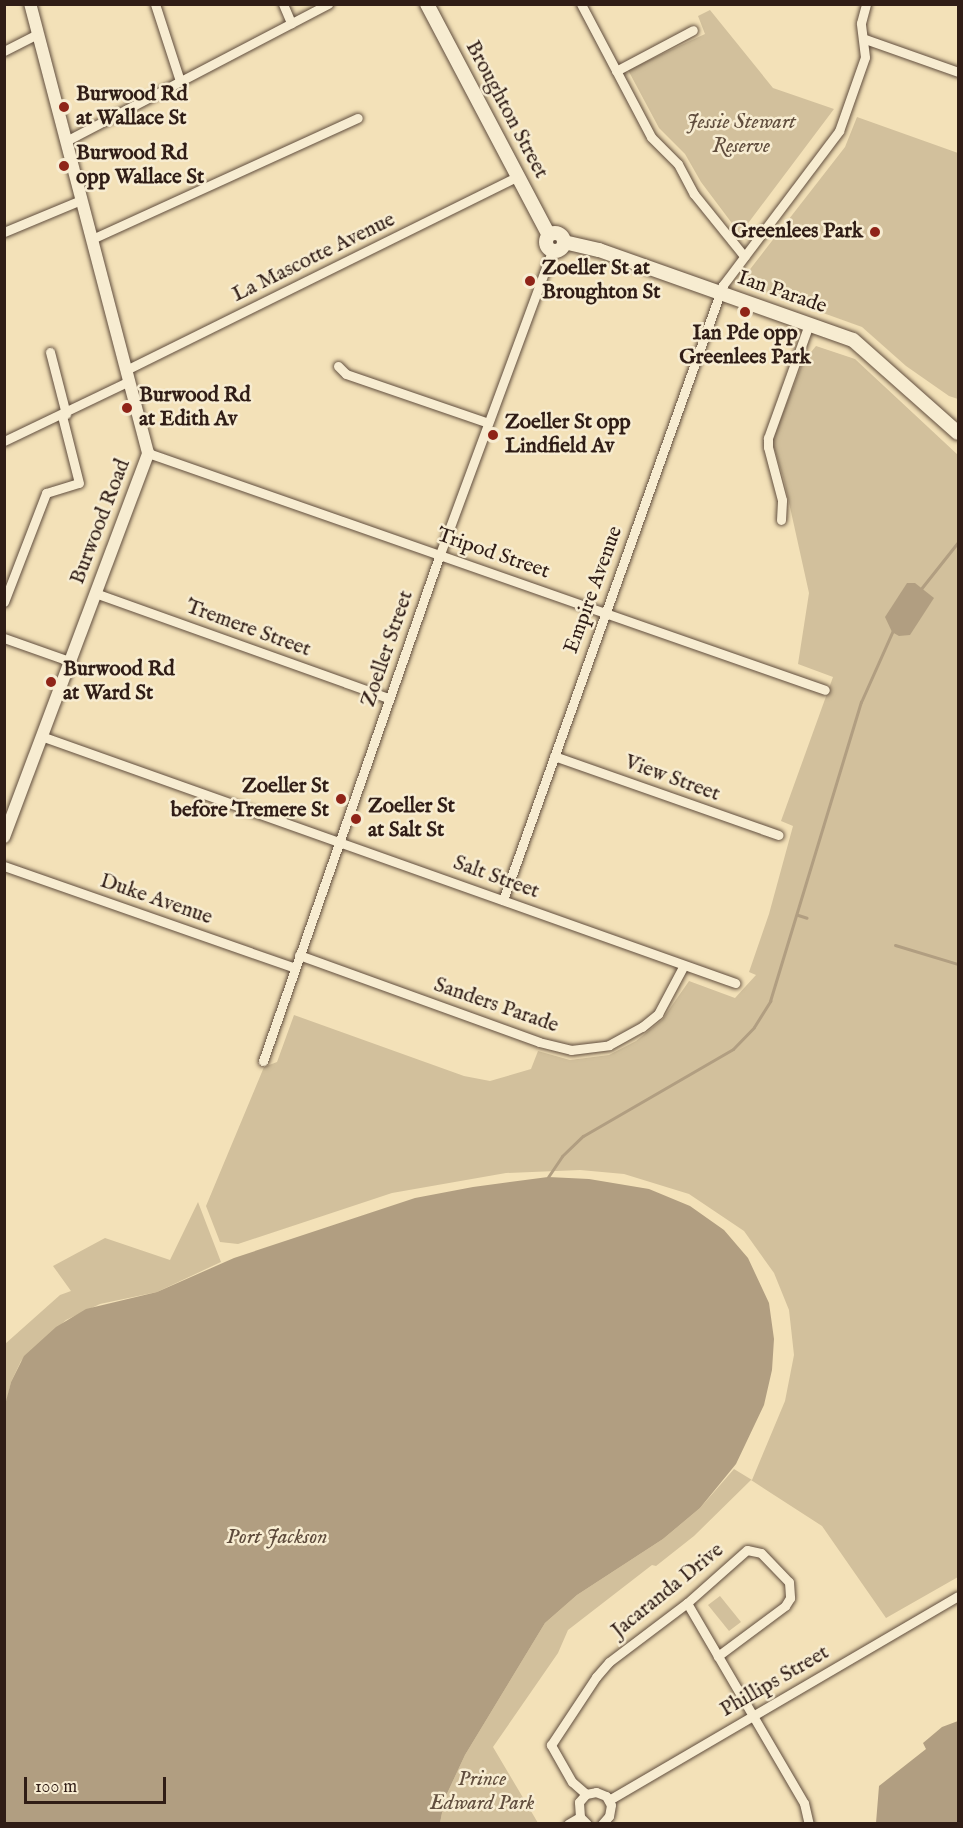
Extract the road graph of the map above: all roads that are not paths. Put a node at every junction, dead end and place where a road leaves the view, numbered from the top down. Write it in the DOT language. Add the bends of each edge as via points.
graph roads {
  1 [pos="30,4"];
  2 [pos="155,4"];
  3 [pos="283,4"];
  4 [pos="328,4"];
  5 [pos="427,4"];
  6 [pos="581,4"];
  7 [pos="866,4"];
  8 [pos="291,23"];
  9 [pos="693,30"];
  10 [pos="38,33"];
  11 [pos="865,39"];
  12 [pos="4,51"];
  13 [pos="616,70"];
  14 [pos="958,72"];
  15 [pos="180,81"];
  16 [pos="357,118"];
  17 [pos="66,141"];
  18 [pos="517,177"];
  19 [pos="81,200"];
  20 [pos="4,232"];
  21 [pos="549,235"];
  22 [pos="92,240"];
  23 [pos="564,242"];
  24 [pos="552,251"];
  25 [pos="744,256"];
  26 [pos="719,293"];
  27 [pos="809,324"];
  28 [pos="50,352"];
  29 [pos="338,366"];
  30 [pos="128,376"];
  31 [pos="64,415"];
  32 [pos="489,423"];
  33 [pos="958,433"];
  34 [pos="4,441"];
  35 [pos="148,453"];
  36 [pos="781,520"];
  37 [pos="440,554"];
  38 [pos="95,593"];
  39 [pos="4,602"];
  40 [pos="606,612"];
  41 [pos="4,638"];
  42 [pos="69,661"];
  43 [pos="825,690"];
  44 [pos="389,698"];
  45 [pos="41,736"];
  46 [pos="554,756"];
  47 [pos="778,835"];
  48 [pos="4,837"];
  49 [pos="340,841"];
  50 [pos="4,866"];
  51 [pos="503,900"];
  52 [pos="299,955"];
  53 [pos="684,965"];
  54 [pos="295,968"];
  55 [pos="735,983"];
  56 [pos="263,1061"];
  57 [pos="958,1596"];
  58 [pos="687,1603"];
  59 [pos="718,1656"];
  60 [pos="753,1716"];
  61 [pos="586,1794"];
  62 [pos="609,1800"];
  63 [pos="583,1820"];
  64 [pos="568,1824"];
  65 [pos="602,1824"];
  66 [pos="809,1824"];
  1 -- 10 [label="street, Burwood Road"];
  2 -- 15 [label="street"];
  3 -- 8 [label="street"];
  4 -- 8 [label="street"];
  5 -- 18 [label="main road, Broughton Street"];
  6 -- 13 [label="street"];
  7 -- 11 [label="street, Empire Avenue" via="861,23"];
  8 -- 15 [label="street"];
  9 -- 13 [label="street"];
  10 -- 12 [label="street"];
  10 -- 17 [label="street, Burwood Road"];
  11 -- 14 [label="street"];
  11 -- 25 [label="street, Empire Avenue" via="865,57 839,131"];
  13 -- 25 [label="street" via="651,137 678,164 694,194"];
  15 -- 17 [label="street"];
  16 -- 22 [label="street"];
  17 -- 19 [label="street, Burwood Road"];
  18 -- 21 [label="main road, Broughton Street"];
  18 -- 30 [label="street, La Mascotte Avenue"];
  19 -- 20 [label="street"];
  19 -- 22 [label="street, Burwood Road"];
  21 -- 23 [label="main road" via="560,234"];
  21 -- 24 [label="main road" via="546,245"];
  22 -- 30 [label="street, Burwood Road"];
  23 -- 24 [label="main road" via="560,249"];
  23 -- 26 [label="main road, Ian Parade" via="599,250"];
  24 -- 32 [label="street, Zoeller Street"];
  25 -- 26 [label="street, Empire Avenue"];
  26 -- 27 [label="main road, Ian Parade"];
  26 -- 40 [label="street, Empire Avenue"];
  27 -- 33 [label="main road, Ian Parade" via="864,348"];
  27 -- 36 [label="street" via="768,438 782,500"];
  28 -- 31 [label="street"];
  29 -- 32 [label="street" via="346,374"];
  30 -- 31 [label="street, La Mascotte Avenue"];
  30 -- 35 [label="street, Burwood Road"];
  31 -- 34 [label="street, La Mascotte Avenue"];
  31 -- 39 [label="street" via="79,483 46,493"];
  32 -- 37 [label="street, Zoeller Street"];
  35 -- 37 [label="street, Tripod Street"];
  35 -- 38 [label="street, Burwood Road"];
  37 -- 40 [label="street, Tripod Street"];
  37 -- 44 [label="street, Zoeller Street"];
  38 -- 42 [label="street, Burwood Road"];
  38 -- 44 [label="street, Tremere Street"];
  40 -- 43 [label="street, Tripod Street"];
  40 -- 46 [label="street, Empire Avenue"];
  41 -- 42 [label="street"];
  42 -- 45 [label="street, Burwood Road"];
  44 -- 49 [label="street, Zoeller Street"];
  45 -- 48 [label="street, Burwood Road"];
  45 -- 49 [label="street, Salt Street"];
  46 -- 47 [label="street, View Street"];
  46 -- 51 [label="street, Empire Avenue"];
  49 -- 51 [label="street, Salt Street"];
  49 -- 52 [label="street, Zoeller Street"];
  50 -- 54 [label="street, Duke Avenue"];
  51 -- 53 [label="street, Salt Street"];
  52 -- 53 [label="street, Sanders Parade" via="571,1050 609,1045 642,1027 658,1014"];
  52 -- 54 [label="street, Zoeller Street"];
  53 -- 55 [label="street, Salt Street"];
  54 -- 56 [label="street, Zoeller Street"];
  57 -- 60 [label="street, Phillips Street"];
  58 -- 59 [label="street"];
  58 -- 59 [label="street, Jacaranda Drive" via="747,1550 761,1553 789,1582 792,1590 785,1606"];
  58 -- 61 [label="street, Jacaranda Drive" via="609,1662 551,1745 572,1782"];
  59 -- 60 [label="street"];
  60 -- 62 [label="street, Phillips Street"];
  60 -- 66 [label="street" via="804,1803"];
  61 -- 62 [label="street" via="601,1793"];
  61 -- 63 [label="street" via="578,1807"];
  62 -- 65 [label="street" via="609,1816"];
  63 -- 64 [label="street"];
}
